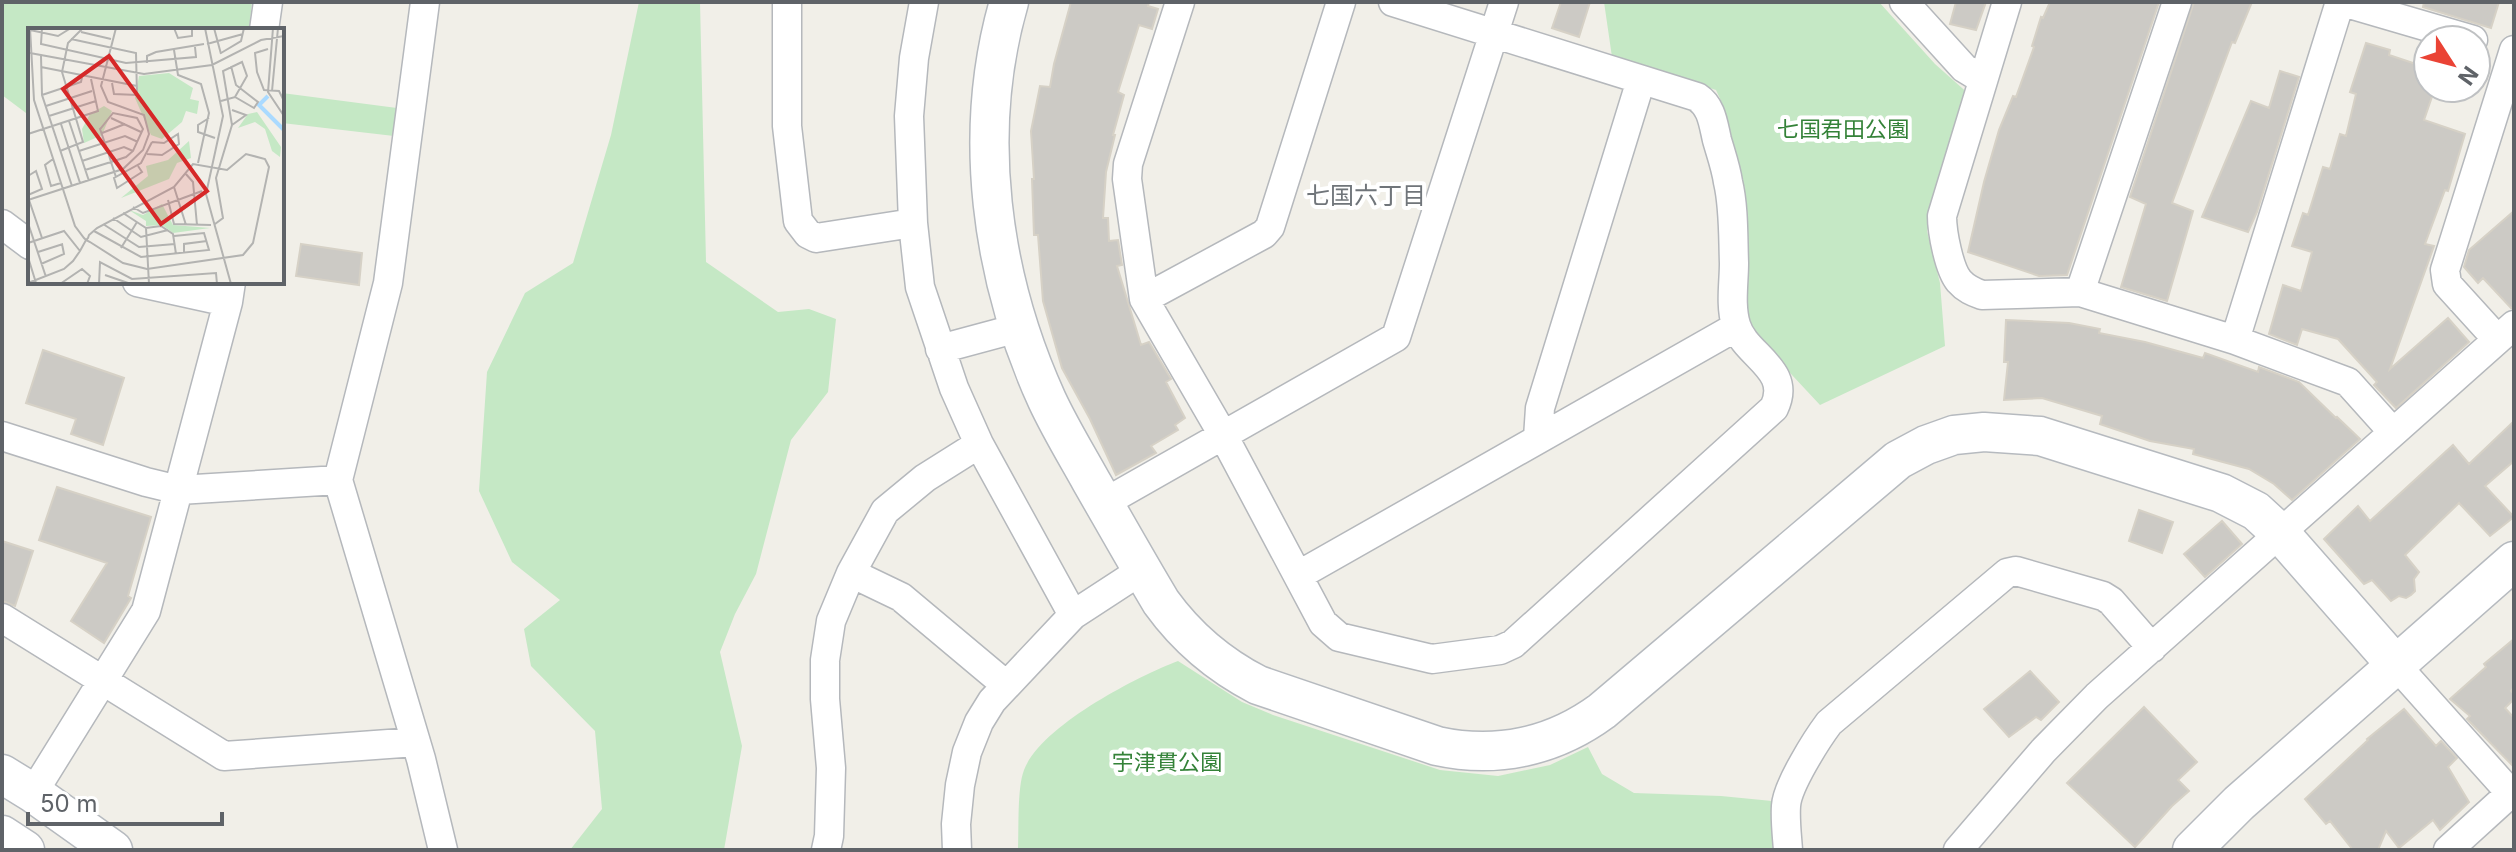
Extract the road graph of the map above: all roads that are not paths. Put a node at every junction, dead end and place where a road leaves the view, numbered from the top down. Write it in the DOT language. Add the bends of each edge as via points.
graph roads {
  1 [pos="268,2"];
  2 [pos="425,2"];
  3 [pos="787,2"];
  4 [pos="924,2"];
  5 [pos="1009,2"];
  6 [pos="1180,2"];
  7 [pos="1341,2"];
  8 [pos="1393,2"];
  9 [pos="1504,2"];
  10 [pos="1904,2"];
  11 [pos="2007,2"];
  12 [pos="2177,2"];
  13 [pos="2342,2"];
  14 [pos="2418,24"];
  15 [pos="264,28"];
  16 [pos="1494,33"];
  17 [pos="2492,45"];
  18 [pos="2514,51"];
  19 [pos="1982,79"];
  20 [pos="1641,80"];
  21 [pos="913,223"];
  22 [pos="2,224"];
  23 [pos="28,244"];
  24 [pos="156,284"];
  25 [pos="230,292"];
  26 [pos="2080,292"];
  27 [pos="1144,299"];
  28 [pos="1736,327"];
  29 [pos="1018,328"];
  30 [pos="2506,332"];
  31 [pos="2235,340"];
  32 [pos="940,349"];
  33 [pos="2392,431"];
  34 [pos="1223,435"];
  35 [pos="2,436"];
  36 [pos="1538,438"];
  37 [pos="979,444"];
  38 [pos="338,480"];
  39 [pos="179,490"];
  40 [pos="1104,503"];
  41 [pos="2281,534"];
  42 [pos="2514,561"];
  43 [pos="1142,570"];
  44 [pos="851,573"];
  45 [pos="1299,575"];
  46 [pos="1073,615"];
  47 [pos="2,618"];
  48 [pos="2152,648"];
  49 [pos="2396,665"];
  50 [pos="103,680"];
  51 [pos="1006,685"];
  52 [pos="416,742"];
  53 [pos="18,783"];
  54 [pos="2513,794"];
  55 [pos="113,850"];
  56 [pos="443,850"];
  57 [pos="826,850"];
  58 [pos="957,850"];
  59 [pos="1788,850"];
  60 [pos="1958,850"];
  61 [pos="2192,850"];
  62 [pos="2448,850"];
  1 -- 15 [label="street"];
  2 -- 38 [label="street" via="388,283"];
  3 -- 21 [label="street" via="787,126 802,229 816,238"];
  4 -- 21 [label="street" via="909,116"];
  5 -- 29 [label="street" via="989,146 1001,262"];
  6 -- 27 [label="street" via="1128,164"];
  7 -- 27 [label="street" via="1270,227"];
  8 -- 16 [label="street"];
  9 -- 16 [label="street"];
  10 -- 19 [label="street" via="1964,68"];
  11 -- 19 [label="street"];
  12 -- 26 [label="street"];
  13 -- 14 [label="street"];
  13 -- 31 [label="street"];
  16 -- 20 [label="street"];
  16 -- 34 [label="street" via="1396,337"];
  17 -- 18 [label="street"];
  18 -- 30 [label="street" via="2445,270 2447,284"];
  19 -- 26 [label="street" via="1942,216 1954,274 1982,295"];
  20 -- 28 [label="street" via="1697,97 1711,115 1729,185"];
  20 -- 36 [label="street" via="1540,408"];
  21 -- 32 [label="street" via="920,287"];
  22 -- 23 [label="street"];
  24 -- 25 [label="street"];
  25 -- 39 [label="street"];
  26 -- 31 [label="street"];
  27 -- 34 [label="street"];
  28 -- 36 [label="street"];
  28 -- 45 [label="street" via="1775,376 1779,398 1774,408 1513,644 1432,659 1339,637 1323,623"];
  29 -- 32 [label="street"];
  29 -- 40 [label="street" via="1048,401"];
  30 -- 33 [label="street"];
  31 -- 33 [label="street" via="2348,382"];
  32 -- 37 [label="street"];
  33 -- 41 [label="street"];
  34 -- 40 [label="street"];
  34 -- 45 [label="street"];
  35 -- 39 [label="street"];
  36 -- 45 [label="street"];
  37 -- 44 [label="street" via="885,511"];
  37 -- 46 [label="street"];
  38 -- 39 [label="street"];
  38 -- 52 [label="street"];
  39 -- 50 [label="street" via="146,611"];
  40 -- 43 [label="street"];
  41 -- 43 [label="street" via="2256,511 2221,493 2054,440 1999,433 1954,435 1898,460 1583,725 1549,741 1499,751 1437,746 1236,674 1176,623"];
  41 -- 48 [label="street"];
  41 -- 49 [label="street"];
  42 -- 49 [label="street"];
  43 -- 46 [label="street"];
  44 -- 51 [label="street" via="901,597"];
  44 -- 57 [label="street" via="831,621 825,660 831,768"];
  46 -- 51 [label="street"];
  47 -- 50 [label="street"];
  48 -- 59 [label="street" via="2103,596 2016,571 2007,573 1829,723 1789,792"];
  48 -- 60 [label="street" via="2043,751"];
  49 -- 54 [label="street"];
  49 -- 61 [label="street"];
  50 -- 52 [label="street" via="224,756"];
  50 -- 53 [label="street"];
  51 -- 58 [label="street" via="979,722 967,752"];
  52 -- 56 [label="street"];
  53 -- 55 [label="street"];
  54 -- 62 [label="street"];
}
